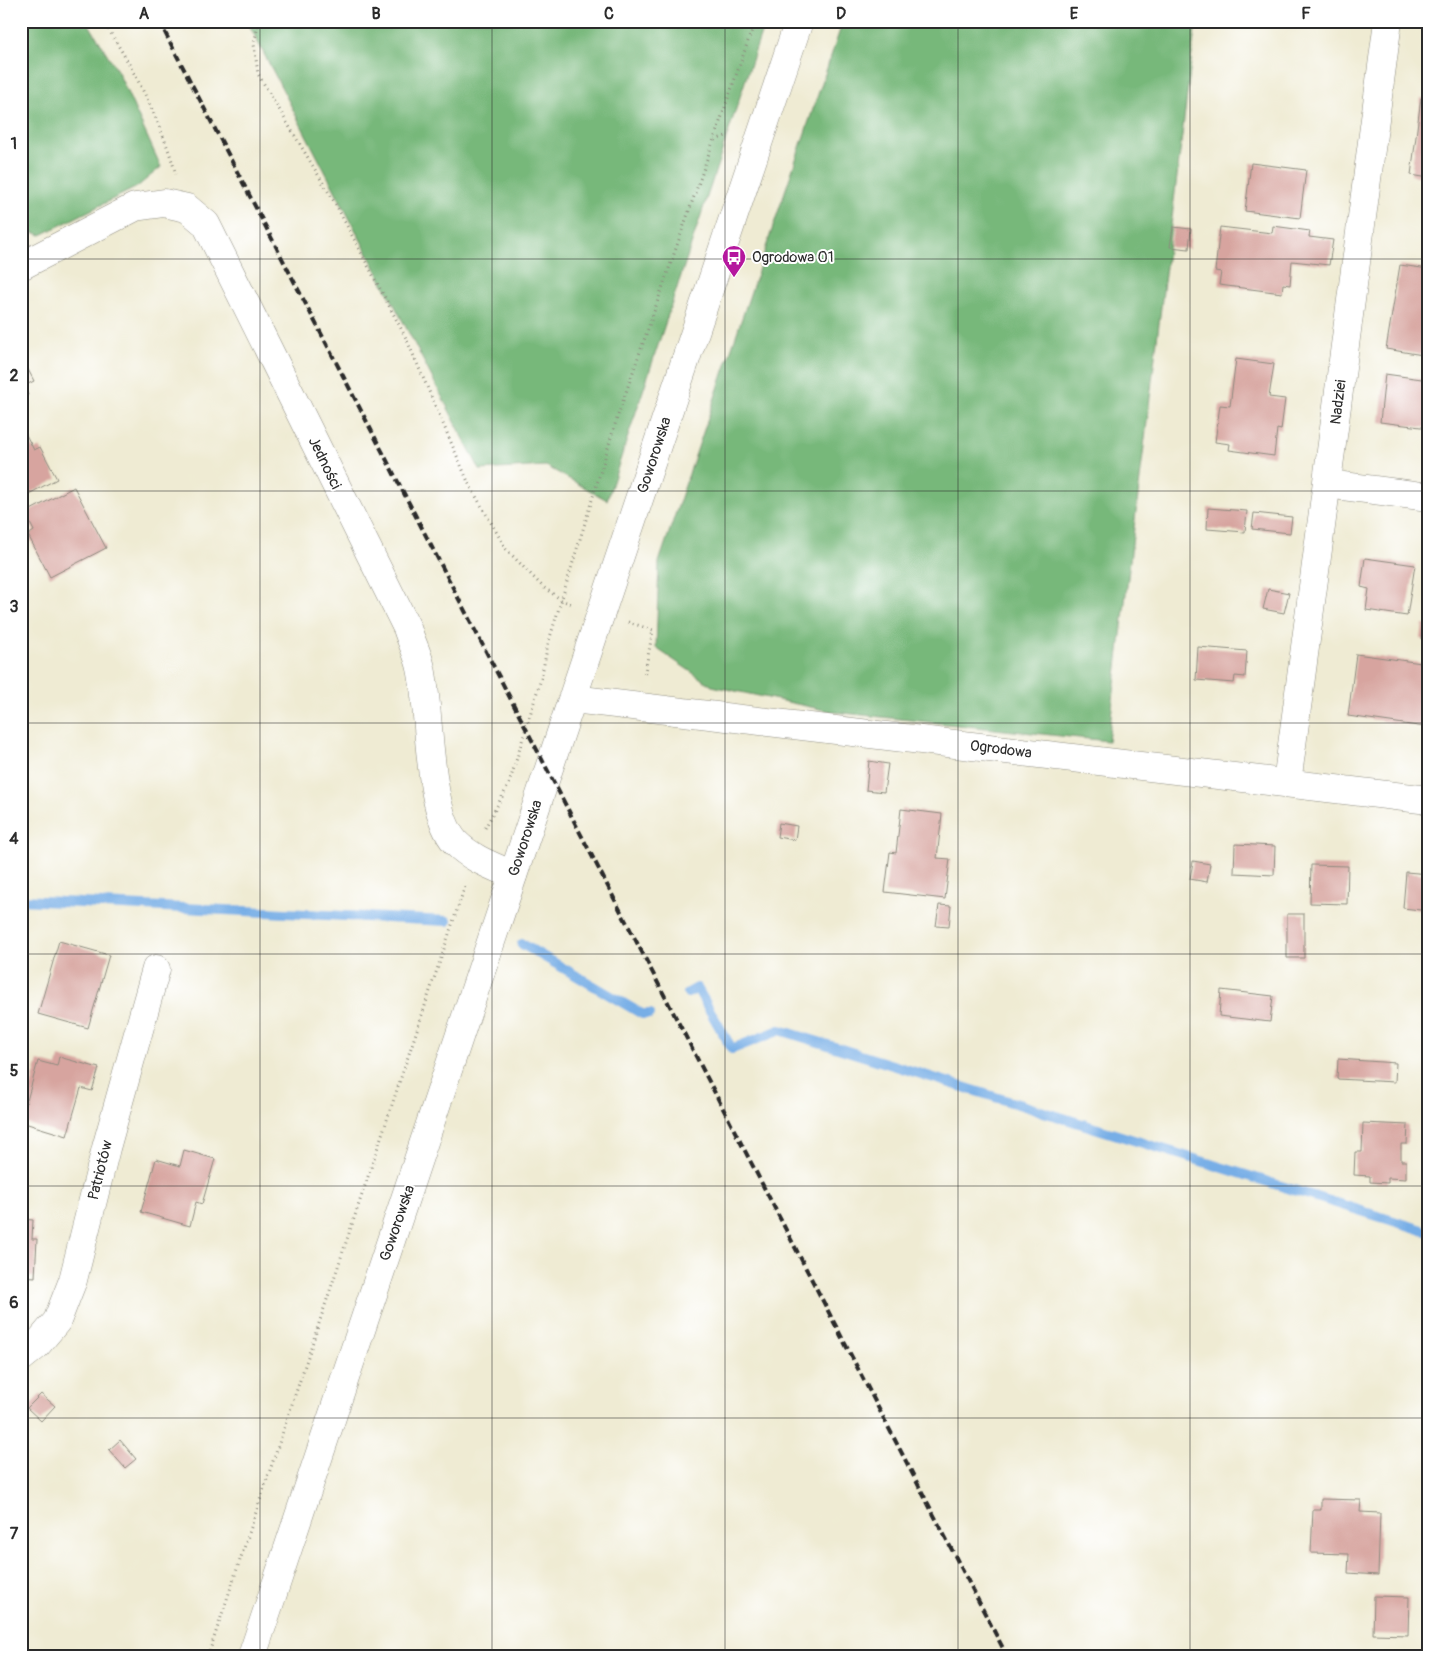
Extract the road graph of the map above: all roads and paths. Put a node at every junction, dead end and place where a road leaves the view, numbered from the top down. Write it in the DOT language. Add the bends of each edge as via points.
graph roads {
  1 [pos="103,21"];
  2 [pos="259,21"];
  3 [pos="754,21"];
  4 [pos="799,21"];
  5 [pos="1388,21"];
  6 [pos="187,208"];
  7 [pos="21,266"];
  8 [pos="1327,484"];
  9 [pos="1429,497"];
  10 [pos="563,600"];
  11 [pos="573,699"];
  12 [pos="1287,783"];
  13 [pos="1429,800"];
  14 [pos="475,858"];
  15 [pos="513,875"];
  16 [pos="156,969"];
  17 [pos="21,1358"];
  18 [pos="208,1656"];
  19 [pos="252,1656"];
  1 -- 6 [label="path" via="132,66 167,142"];
  2 -- 10 [label="path" via="254,44 258,74 335,203 406,338 469,484 506,549 543,588"];
  3 -- 10 [label="path" via="617,418"];
  4 -- 11 [label="street, Goworowska"];
  5 -- 8 [label="street, Nadziei"];
  6 -- 7 [label="street, Jedności" via="164,203 135,207"];
  6 -- 14 [label="street, Jedności" via="206,224 407,628 421,667 442,819 456,842"];
  8 -- 9 [label="street"];
  8 -- 12 [label="street, Nadziei"];
  10 -- 14 [label="path" via="509,784 486,823"];
  11 -- 12 [label="street, Ogrodowa"];
  11 -- 15 [label="street, Goworowska"];
  12 -- 13 [label="street, Ogrodowa"];
  14 -- 15 [label="street, Jedności"];
  14 -- 18 [label="path"];
  15 -- 19 [label="street, Goworowska"];
  16 -- 17 [label="street, Patriotów" via="73,1280 57,1321"];
}
